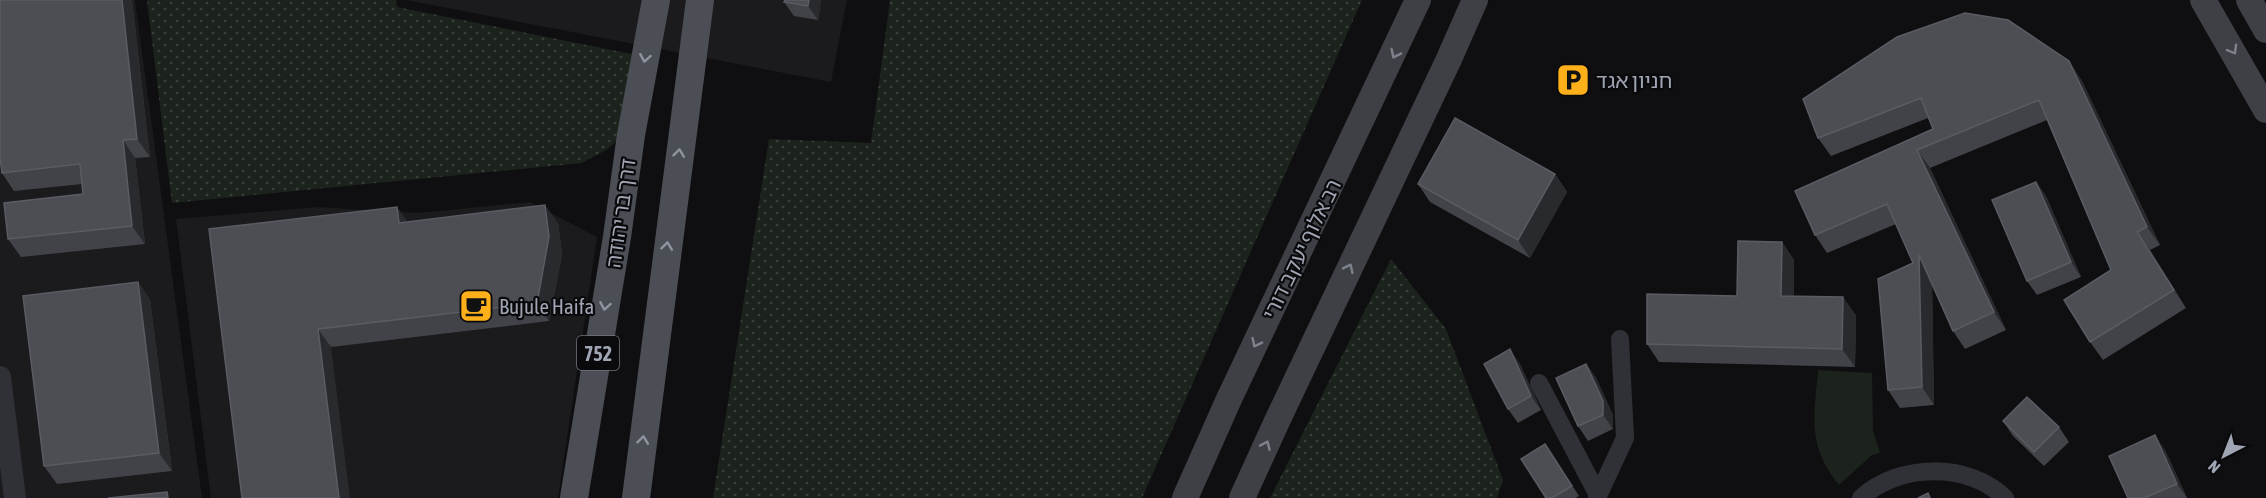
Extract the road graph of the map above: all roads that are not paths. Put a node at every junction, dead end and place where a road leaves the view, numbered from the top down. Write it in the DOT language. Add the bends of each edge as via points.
graph roads {
  1 [pos="656,0"];
  2 [pos="700,0"];
  3 [pos="1418,0"];
  4 [pos="1475,0"];
  5 [pos="2203,0"];
  6 [pos="2249,0"];
  7 [pos="2266,30"];
  8 [pos="2266,110"];
  9 [pos="1620,339"];
  10 [pos="0,377"];
  11 [pos="1539,383"];
  12 [pos="1598,496"];
  13 [pos="15,498"];
  14 [pos="574,498"];
  15 [pos="636,498"];
  16 [pos="1185,498"];
  17 [pos="1242,498"];
  18 [pos="1861,498"];
  19 [pos="2005,498"];
  1 -- 14 [label="main road, דרך בר יהודה / 752, one-way"];
  15 -- 2 [label="main road, one-way"];
  3 -- 16 [label="main road, רב אלוף יעקב דורי, one-way"];
  17 -- 4 [label="main road, one-way"];
  5 -- 8 [label="main road, one-way"];
  6 -- 7 [label="main road"];
  9 -- 12 [label="street" via="1625,438"];
  10 -- 13 [label="street"];
  11 -- 12 [label="street"];
  18 -- 19 [label="street" via="1883,483 1909,474 1937,472 1964,475 1994,487"];
}
